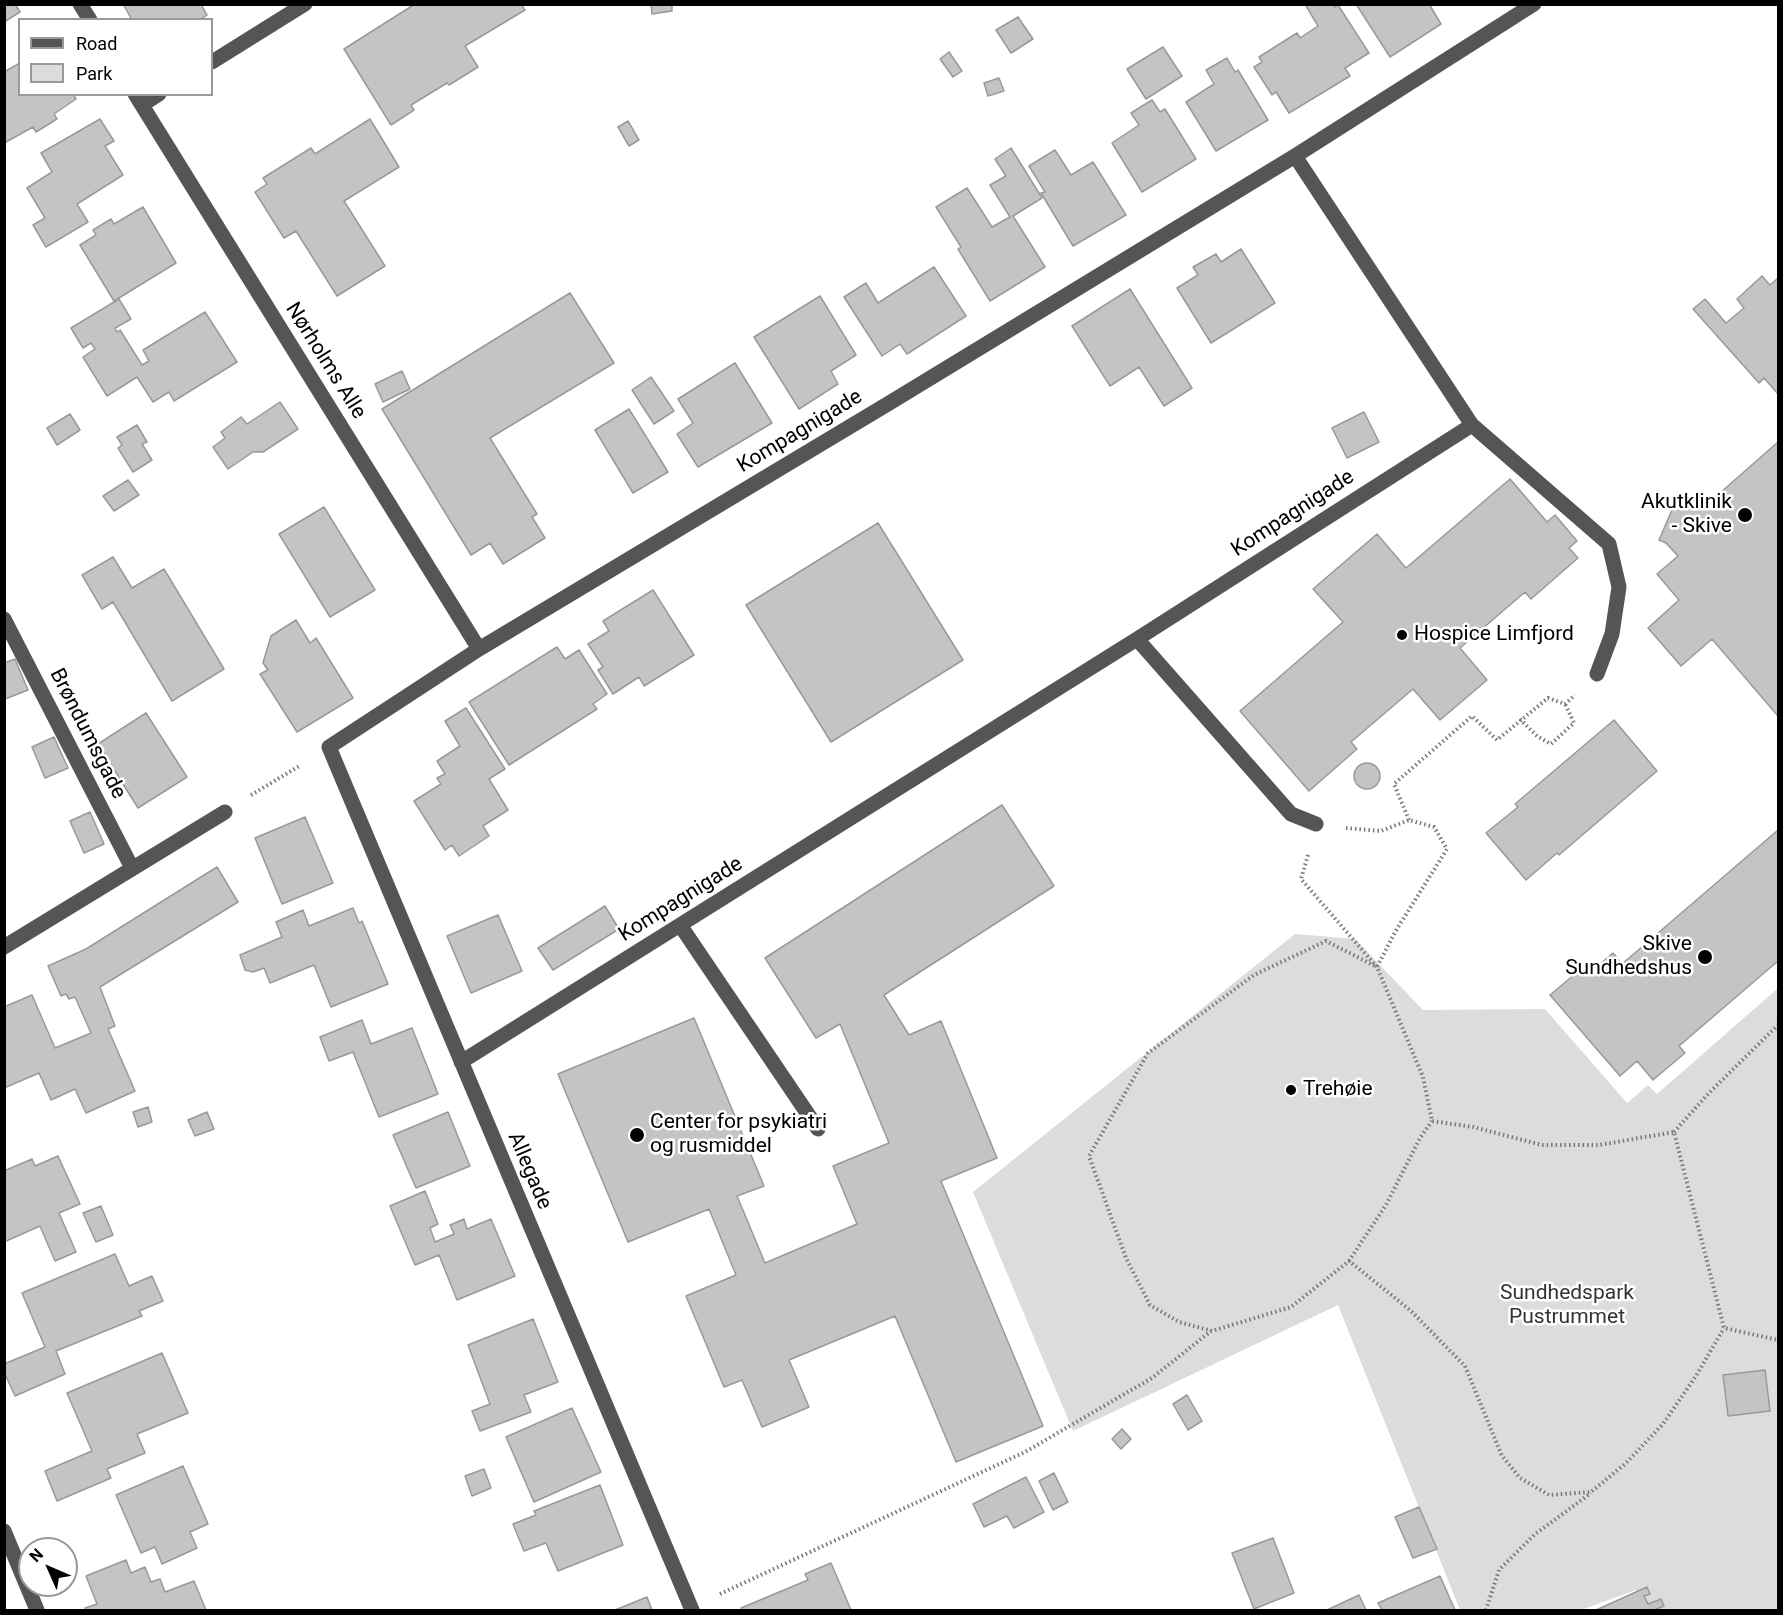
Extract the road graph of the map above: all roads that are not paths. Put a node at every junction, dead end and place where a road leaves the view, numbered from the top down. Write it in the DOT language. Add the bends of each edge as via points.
graph roads {
  1 [pos="80,4"];
  2 [pos="305,4"];
  3 [pos="1534,4"];
  4 [pos="89,18"];
  5 [pos="213,61"];
  6 [pos="139,100"];
  7 [pos="1295,156"];
  8 [pos="1472,425"];
  9 [pos="4,619"];
  10 [pos="1137,639"];
  11 [pos="479,649"];
  12 [pos="1597,674"];
  13 [pos="329,747"];
  14 [pos="225,812"];
  15 [pos="1316,824"];
  16 [pos="132,868"];
  17 [pos="680,925"];
  18 [pos="4,947"];
  19 [pos="461,1062"];
  20 [pos="818,1129"];
  21 [pos="4,1531"];
  22 [pos="692,1609"];
  23 [pos="37,1611"];
  1 -- 4 [label="street"];
  2 -- 5 [label="street"];
  3 -- 7 [label="street, Kompagnigade"];
  6 -- 11 [label="street, Nørholms Alle"];
  7 -- 8 [label="street"];
  7 -- 11 [label="street, Kompagnigade"];
  8 -- 10 [label="street, Kompagnigade"];
  8 -- 12 [label="street" via="1609,544 1619,587 1612,634"];
  9 -- 16 [label="street, Brøndumsgade"];
  10 -- 15 [label="street" via="1291,814"];
  10 -- 17 [label="street, Kompagnigade"];
  11 -- 13 [label="street, Kompagnigade"];
  13 -- 19 [label="street, Allegade"];
  14 -- 16 [label="street"];
  16 -- 18 [label="street"];
  17 -- 19 [label="street, Kompagnigade"];
  17 -- 20 [label="street"];
  19 -- 22 [label="street, Allegade"];
  21 -- 23 [label="street"];
}
